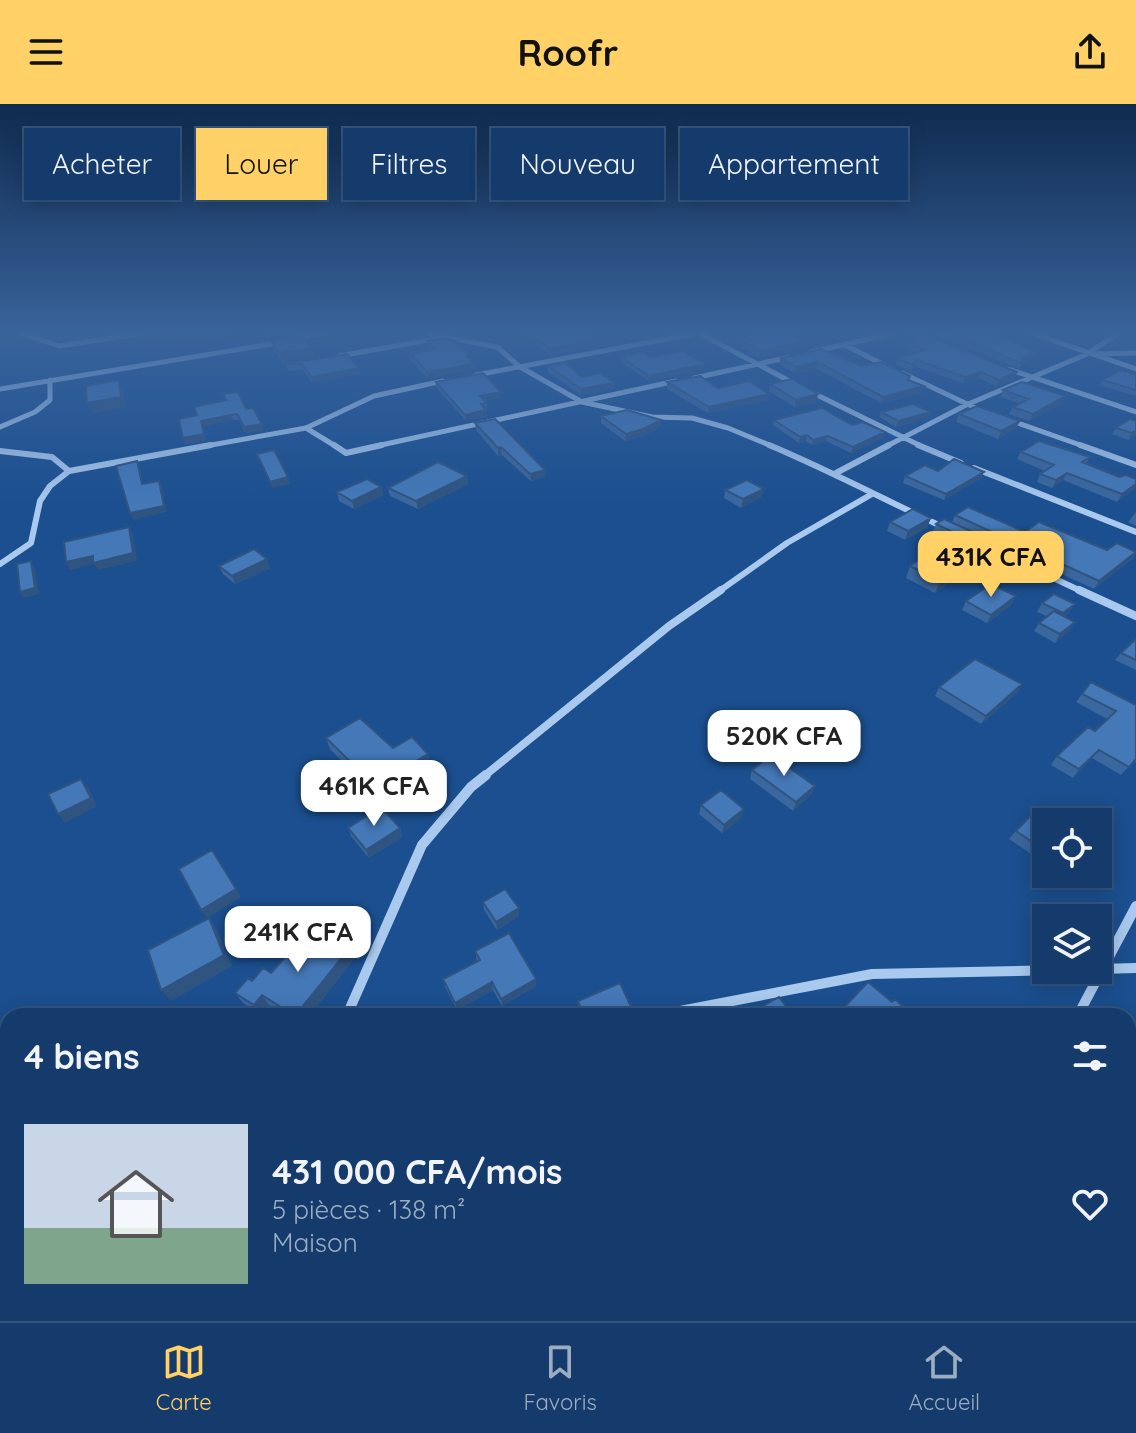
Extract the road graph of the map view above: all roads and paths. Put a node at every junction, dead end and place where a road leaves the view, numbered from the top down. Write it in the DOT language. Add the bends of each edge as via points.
graph roads {
  1 [pos="50,391"];
  2 [pos="397,391"];
  3 [pos="562,391"];
  4 [pos="633,391"];
  5 [pos="809,391"];
  6 [pos="937,391"];
  7 [pos="1001,391"];
  8 [pos="1068,391"];
  9 [pos="582,402"];
  10 [pos="966,405"];
  11 [pos="1136,412"];
  12 [pos="995,415"];
  13 [pos="1009,420"];
  14 [pos="0,427"];
  15 [pos="306,428"];
  16 [pos="903,439"];
  17 [pos="0,451"];
  18 [pos="1136,465"];
  19 [pos="69,471"];
  20 [pos="836,473"];
  21 [pos="872,494"];
  22 [pos="1136,532"];
  23 [pos="955,533"];
  24 [pos="969,539"];
  25 [pos="0,564"];
  26 [pos="1136,616"];
  27 [pos="1136,906"];
  28 [pos="1112,950"];
  29 [pos="1136,968"];
  30 [pos="1112,969"];
  31 [pos="1032,971"];
  32 [pos="1094,984"];
  33 [pos="351,1008"];
  34 [pos="696,1008"];
  35 [pos="1082,1008"];
  1 -- 14 [label="street" via="50,400 35,412"];
  2 -- 15 [label="street"];
  3 -- 9 [label="street"];
  4 -- 9 [label="street"];
  5 -- 16 [label="street"];
  6 -- 10 [label="street"];
  7 -- 10 [label="street"];
  8 -- 11 [label="street"];
  9 -- 15 [label="street" via="346,453"];
  9 -- 20 [label="street" via="616,411 692,418"];
  10 -- 12 [label="street"];
  10 -- 16 [label="street"];
  13 -- 18 [label="street"];
  15 -- 19 [label="street"];
  16 -- 20 [label="street"];
  16 -- 22 [label="street"];
  17 -- 19 [label="street" via="52,457"];
  19 -- 25 [label="street" via="52,482 36,505 31,543"];
  20 -- 21 [label="street"];
  21 -- 23 [label="street"];
  21 -- 33 [label="street" via="787,543 669,626 471,787 422,845"];
  24 -- 26 [label="street"];
  27 -- 28 [label="street"];
  29 -- 30 [label="street"];
  31 -- 34 [label="street" via="872,974"];
  32 -- 35 [label="street"];
}
